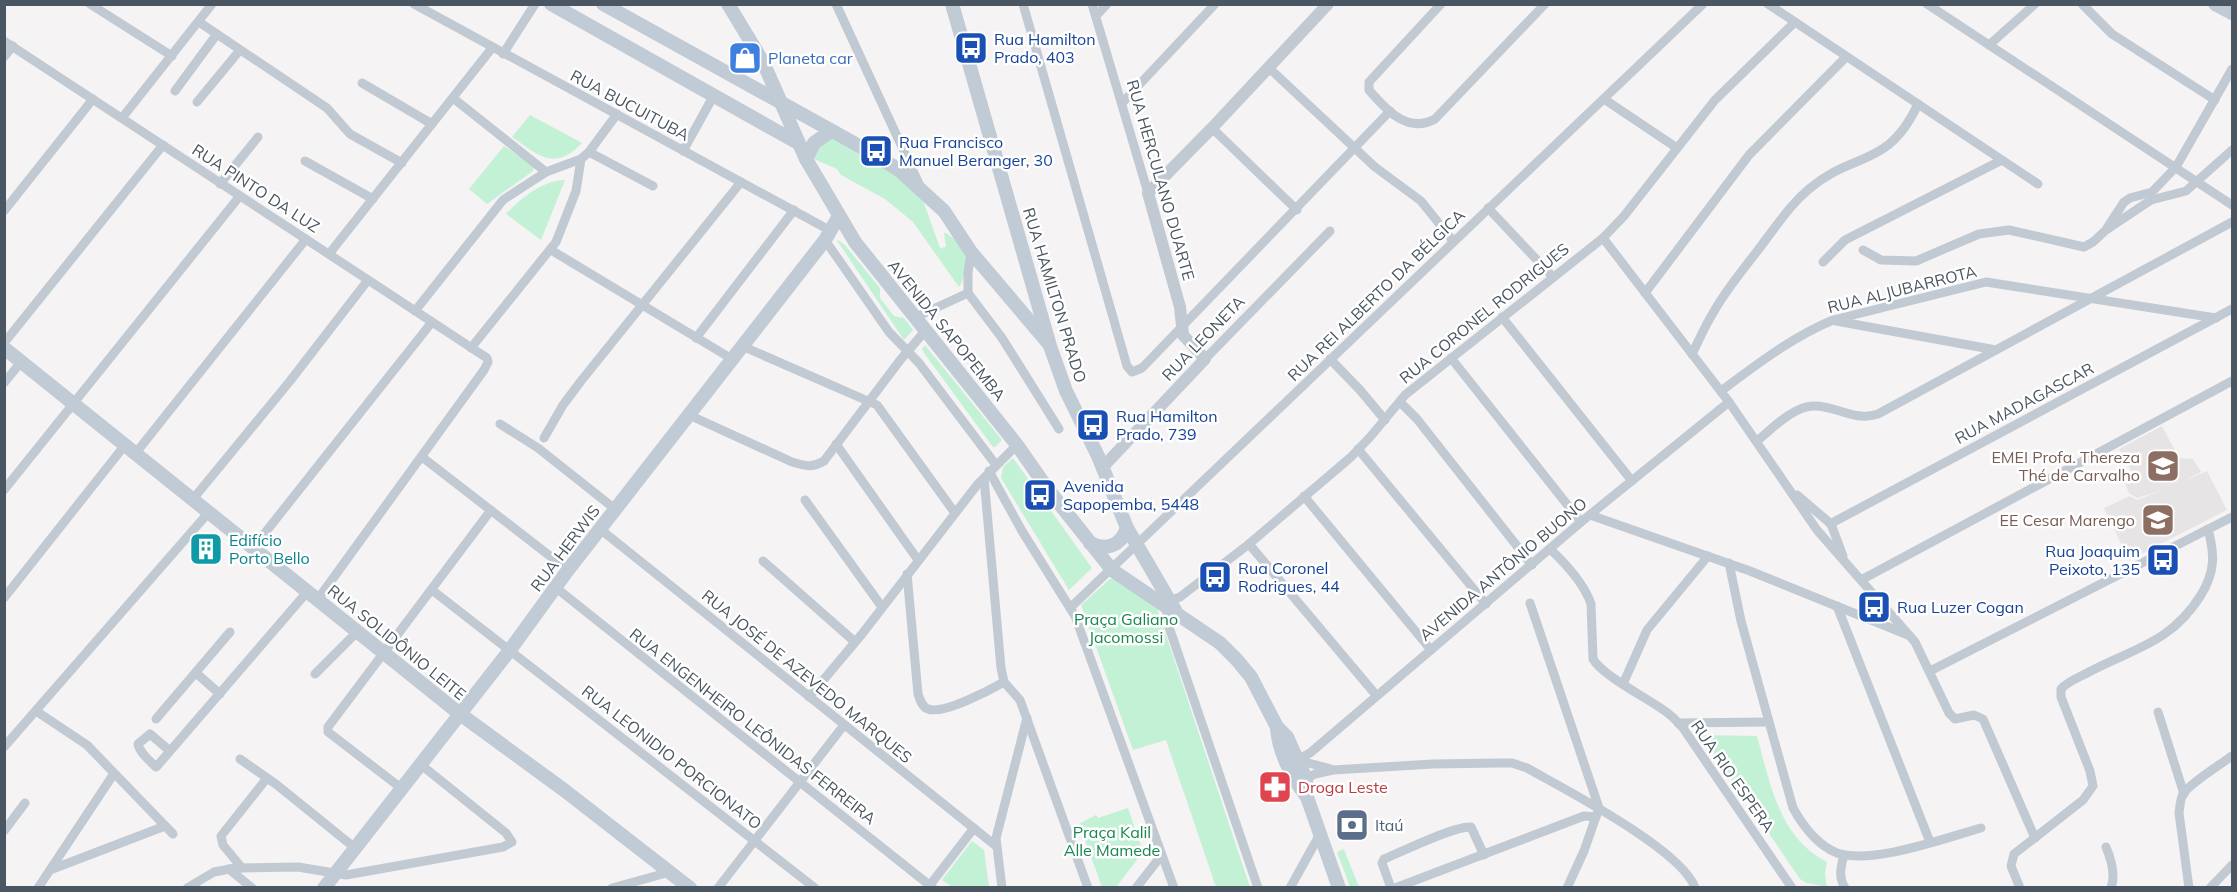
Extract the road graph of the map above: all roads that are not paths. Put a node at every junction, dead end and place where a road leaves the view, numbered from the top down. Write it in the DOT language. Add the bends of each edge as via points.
graph roads {
  1 [pos="212,4"];
  2 [pos="414,4"];
  3 [pos="535,4"];
  4 [pos="551,4"];
  5 [pos="603,4"];
  6 [pos="728,4"];
  7 [pos="836,4"];
  8 [pos="952,4"];
  9 [pos="1023,4"];
  10 [pos="1092,4"];
  11 [pos="1107,4"];
  12 [pos="1215,4"];
  13 [pos="1328,4"];
  14 [pos="1441,4"];
  15 [pos="1545,4"];
  16 [pos="1703,4"];
  17 [pos="1768,4"];
  18 [pos="1927,4"];
  19 [pos="2035,4"];
  20 [pos="2082,4"];
  21 [pos="2215,4"];
  22 [pos="95,6"];
  23 [pos="2232,13"];
  24 [pos="1096,16"];
  25 [pos="199,22"];
  26 [pos="1795,22"];
  27 [pos="217,34"];
  28 [pos="9,43"];
  29 [pos="1989,45"];
  30 [pos="492,48"];
  31 [pos="240,50"];
  32 [pos="503,54"];
  33 [pos="172,56"];
  34 [pos="4,57"];
  35 [pos="1846,57"];
  36 [pos="1269,68"];
  37 [pos="2232,69"];
  38 [pos="362,83"];
  39 [pos="176,91"];
  40 [pos="769,91"];
  41 [pos="714,95"];
  42 [pos="453,98"];
  43 [pos="93,99"];
  44 [pos="1604,99"];
  45 [pos="2215,100"];
  46 [pos="197,102"];
  47 [pos="781,104"];
  48 [pos="1122,104"];
  49 [pos="1918,104"];
  50 [pos="1390,111"];
  51 [pos="617,114"];
  52 [pos="122,118"];
  53 [pos="432,124"];
  54 [pos="1212,128"];
  55 [pos="831,130"];
  56 [pos="258,137"];
  57 [pos="798,143"];
  58 [pos="163,145"];
  59 [pos="1354,148"];
  60 [pos="1677,148"];
  61 [pos="2232,150"];
  62 [pos="683,151"];
  63 [pos="589,152"];
  64 [pos="581,159"];
  65 [pos="806,159"];
  66 [pos="2002,160"];
  67 [pos="305,161"];
  68 [pos="402,163"];
  69 [pos="2176,167"];
  70 [pos="546,172"];
  71 [pos="2198,181"];
  72 [pos="741,182"];
  73 [pos="220,184"];
  74 [pos="2038,184"];
  75 [pos="653,186"];
  76 [pos="923,191"];
  77 [pos="1148,194"];
  78 [pos="239,197"];
  79 [pos="373,200"];
  80 [pos="2232,205"];
  81 [pos="1488,208"];
  82 [pos="794,210"];
  83 [pos="1297,210"];
  84 [pos="4,211"];
  85 [pos="2232,222"];
  86 [pos="834,228"];
  87 [pos="2106,230"];
  88 [pos="1330,231"];
  89 [pos="1603,238"];
  90 [pos="306,239"];
  91 [pos="1454,241"];
  92 [pos="550,250"];
  93 [pos="1863,250"];
  94 [pos="971,252"];
  95 [pos="329,254"];
  96 [pos="1823,262"];
  97 [pos="1553,277"];
  98 [pos="368,280"];
  99 [pos="969,293"];
  100 [pos="1645,293"];
  101 [pos="2089,298"];
  102 [pos="640,306"];
  103 [pos="2232,309"];
  104 [pos="416,311"];
  105 [pos="915,317"];
  106 [pos="1502,317"];
  107 [pos="2216,318"];
  108 [pos="1833,320"];
  109 [pos="432,322"];
  110 [pos="1182,328"];
  111 [pos="926,330"];
  112 [pos="696,338"];
  113 [pos="4,343"];
  114 [pos="742,346"];
  115 [pos="1050,346"];
  116 [pos="4,348"];
  117 [pos="471,348"];
  118 [pos="1996,350"];
  119 [pos="907,352"];
  120 [pos="1692,354"];
  121 [pos="1451,358"];
  122 [pos="732,359"];
  123 [pos="1205,359"];
  124 [pos="1330,359"];
  125 [pos="21,362"];
  126 [pos="2232,381"];
  127 [pos="4,383"];
  128 [pos="1720,391"];
  129 [pos="869,400"];
  130 [pos="1400,402"];
  131 [pos="1729,402"];
  132 [pos="73,404"];
  133 [pos="688,415"];
  134 [pos="1384,420"];
  135 [pos="500,424"];
  136 [pos="1059,429"];
  137 [pos="544,438"];
  138 [pos="1757,441"];
  139 [pos="836,444"];
  140 [pos="1017,445"];
  141 [pos="1358,449"];
  142 [pos="130,450"];
  143 [pos="422,457"];
  144 [pos="1102,468"];
  145 [pos="990,472"];
  146 [pos="1632,481"];
  147 [pos="1788,488"];
  148 [pos="4,490"];
  149 [pos="1304,496"];
  150 [pos="193,500"];
  151 [pos="805,500"];
  152 [pos="615,509"];
  153 [pos="491,510"];
  154 [pos="208,512"];
  155 [pos="955,513"];
  156 [pos="1590,515"];
  157 [pos="2232,517"];
  158 [pos="1581,522"];
  159 [pos="1830,524"];
  160 [pos="1127,528"];
  161 [pos="600,529"];
  162 [pos="2208,529"];
  163 [pos="1090,543"];
  164 [pos="1135,544"];
  165 [pos="1249,544"];
  166 [pos="253,548"];
  167 [pos="1550,549"];
  168 [pos="1708,556"];
  169 [pos="918,560"];
  170 [pos="763,561"];
  171 [pos="1844,561"];
  172 [pos="1729,563"];
  173 [pos="1532,565"];
  174 [pos="568,570"];
  175 [pos="1112,570"];
  176 [pos="908,574"];
  177 [pos="1861,580"];
  178 [pos="555,587"];
  179 [pos="432,590"];
  180 [pos="313,595"];
  181 [pos="4,598"];
  182 [pos="1530,603"];
  183 [pos="1486,604"];
  184 [pos="1168,606"];
  185 [pos="1837,606"];
  186 [pos="882,607"];
  187 [pos="1070,608"];
  188 [pos="358,631"];
  189 [pos="230,632"];
  190 [pos="1910,636"];
  191 [pos="855,642"];
  192 [pos="510,650"];
  193 [pos="1431,650"];
  194 [pos="385,652"];
  195 [pos="1930,671"];
  196 [pos="196,673"];
  197 [pos="315,674"];
  198 [pos="1004,681"];
  199 [pos="1623,684"];
  200 [pos="220,694"];
  201 [pos="1376,695"];
  202 [pos="809,697"];
  203 [pos="36,711"];
  204 [pos="2158,712"];
  205 [pos="460,714"];
  206 [pos="1027,718"];
  207 [pos="156,719"];
  208 [pos="1768,722"];
  209 [pos="1678,723"];
  210 [pos="844,725"];
  211 [pos="4,747"];
  212 [pos="170,752"];
  213 [pos="2232,756"];
  214 [pos="240,759"];
  215 [pos="1293,762"];
  216 [pos="420,764"];
  217 [pos="1333,770"];
  218 [pos="113,775"];
  219 [pos="267,778"];
  220 [pos="1301,781"];
  221 [pos="800,783"];
  222 [pos="401,788"];
  223 [pos="2184,794"];
  224 [pos="25,803"];
  225 [pos="1597,813"];
  226 [pos="165,826"];
  227 [pos="974,828"];
  228 [pos="1981,828"];
  229 [pos="4,831"];
  230 [pos="173,834"];
  231 [pos="1320,834"];
  232 [pos="2035,838"];
  233 [pos="756,841"];
  234 [pos="1930,842"];
  235 [pos="996,846"];
  236 [pos="355,848"];
  237 [pos="2106,848"];
  238 [pos="1484,855"];
  239 [pos="1844,855"];
  240 [pos="1161,856"];
  241 [pos="2232,865"];
  242 [pos="242,868"];
  243 [pos="228,869"];
  244 [pos="50,870"];
  245 [pos="670,872"];
  246 [pos="335,873"];
  247 [pos="932,886"];
  248 [pos="2213,887"];
  249 [pos="38,888"];
  250 [pos="187,888"];
  251 [pos="252,888"];
  252 [pos="324,888"];
  253 [pos="612,888"];
  254 [pos="690,888"];
  255 [pos="718,888"];
  256 [pos="815,888"];
  257 [pos="1002,888"];
  258 [pos="1088,888"];
  259 [pos="1136,888"];
  260 [pos="1174,888"];
  261 [pos="1258,888"];
  262 [pos="1290,888"];
  263 [pos="1339,888"];
  264 [pos="1393,888"];
  265 [pos="1567,888"];
  266 [pos="1695,888"];
  267 [pos="1792,888"];
  268 [pos="1845,888"];
  269 [pos="2020,888"];
  270 [pos="2111,888"];
  271 [pos="2189,888"];
  1 -- 25 [label="street"];
  2 -- 30 [label="street, RUA BUCUITUBA"];
  3 -- 32 [label="street"];
  4 -- 41 [label="main road"];
  5 -- 40 [label="main road"];
  6 -- 40 [label="main road" via="754,45"];
  7 -- 76 [label="street"];
  8 -- 115 [label="main road, RUA HAMILTON PRADO"];
  9 -- 110 [label="street" via="1127,366 1132,372 1142,368"];
  10 -- 24 [label="street, RUA HERCULANO DUARTE"];
  11 -- 24 [label="street"];
  12 -- 48 [label="street"];
  13 -- 36 [label="street"];
  14 -- 50 [label="street" via="1369,82 1369,90"];
  15 -- 50 [label="street" via="1435,119 1414,125"];
  16 -- 44 [label="street, RUA REI ALBERTO DA BÉLGICA"];
  17 -- 26 [label="street"];
  18 -- 29 [label="street"];
  19 -- 29 [label="street"];
  20 -- 45 [label="street" via="2112,34"];
  21 -- 23 [label="main road"];
  22 -- 33 [label="street"];
  24 -- 48 [label="street, RUA HERCULANO DUARTE"];
  25 -- 27 [label="street"];
  25 -- 33 [label="street"];
  26 -- 35 [label="street"];
  26 -- 60 [label="street, RUA CORONEL RODRIGUES" via="1715,100"];
  27 -- 31 [label="street"];
  27 -- 39 [label="street"];
  28 -- 34 [label="street"];
  28 -- 43 [label="street, RUA PINTO DA LUZ"];
  29 -- 69 [label="street"];
  30 -- 32 [label="street, RUA BUCUITUBA"];
  30 -- 42 [label="street"];
  31 -- 46 [label="street"];
  31 -- 68 [label="street" via="327,108 350,134"];
  32 -- 51 [label="street, RUA BUCUITUBA"];
  33 -- 52 [label="street"];
  35 -- 49 [label="street"];
  35 -- 100 [label="street" via="1749,155"];
  36 -- 54 [label="street"];
  36 -- 59 [label="street"];
  37 -- 45 [label="street"];
  38 -- 53 [label="street"];
  40 -- 47 [label="main road"];
  41 -- 57 [label="main road"];
  41 -- 62 [label="street"];
  42 -- 53 [label="street"];
  42 -- 70 [label="street"];
  43 -- 52 [label="street, RUA PINTO DA LUZ"];
  43 -- 84 [label="street"];
  44 -- 60 [label="street"];
  44 -- 81 [label="street, RUA REI ALBERTO DA BÉLGICA"];
  45 -- 69 [label="street"];
  47 -- 55 [label="main road"];
  47 -- 57 [label="main road, AVENIDA SAPOPEMBA"];
  48 -- 77 [label="street, RUA HERCULANO DUARTE"];
  49 -- 66 [label="street"];
  49 -- 120 [label="street" via="1904,131 1890,145 1873,157 1829,175 1795,202 1732,283"];
  50 -- 59 [label="street"];
  51 -- 62 [label="street, RUA BUCUITUBA"];
  51 -- 63 [label="street"];
  52 -- 58 [label="street, RUA PINTO DA LUZ"];
  53 -- 68 [label="street"];
  54 -- 77 [label="street"];
  54 -- 83 [label="street"];
  55 -- 65 [label="main road" via="814,143"];
  55 -- 76 [label="main road" via="899,170"];
  56 -- 73 [label="street"];
  57 -- 65 [label="main road, AVENIDA SAPOPEMBA"];
  58 -- 73 [label="street, RUA PINTO DA LUZ"];
  58 -- 113 [label="street"];
  59 -- 83 [label="street"];
  59 -- 91 [label="street" via="1420,201"];
  60 -- 89 [label="street, RUA CORONEL RODRIGUES"];
  61 -- 71 [label="street"];
  62 -- 72 [label="street, RUA BUCUITUBA"];
  63 -- 64 [label="street"];
  63 -- 75 [label="street"];
  64 -- 70 [label="street"];
  64 -- 92 [label="street" via="576,191"];
  65 -- 86 [label="main road, AVENIDA SAPOPEMBA"];
  66 -- 74 [label="street"];
  66 -- 96 [label="street" via="1845,240"];
  67 -- 79 [label="street"];
  68 -- 79 [label="street"];
  69 -- 71 [label="street"];
  69 -- 87 [label="street" via="2152,192 2124,202"];
  70 -- 104 [label="street" via="496,207"];
  71 -- 80 [label="street"];
  71 -- 87 [label="street" via="2181,192 2151,200"];
  72 -- 82 [label="street, RUA BUCUITUBA"];
  72 -- 102 [label="street"];
  73 -- 78 [label="street, RUA PINTO DA LUZ"];
  76 -- 94 [label="main road" via="944,212"];
  77 -- 110 [label="street, RUA HERCULANO DUARTE" via="1180,307"];
  78 -- 90 [label="street, RUA PINTO DA LUZ"];
  78 -- 132 [label="street"];
  79 -- 95 [label="street"];
  81 -- 91 [label="street, RUA REI ALBERTO DA BÉLGICA"];
  81 -- 97 [label="street"];
  82 -- 86 [label="street, RUA BUCUITUBA"];
  82 -- 112 [label="street"];
  83 -- 110 [label="street"];
  85 -- 101 [label="street"];
  86 -- 105 [label="main road, AVENIDA SAPOPEMBA" via="855,242"];
  86 -- 114 [label="main road, RUA HERWIS"];
  86 -- 119 [label="street" via="889,332"];
  87 -- 93 [label="street" via="2084,247 2009,230 1990,231 1929,258 1908,262 1881,260"];
  88 -- 123 [label="street, RUA LEONETA"];
  89 -- 97 [label="street, RUA CORONEL RODRIGUES"];
  89 -- 100 [label="street"];
  90 -- 95 [label="street, RUA PINTO DA LUZ"];
  90 -- 142 [label="street"];
  91 -- 124 [label="street, RUA REI ALBERTO DA BÉLGICA"];
  92 -- 102 [label="street"];
  92 -- 117 [label="street"];
  94 -- 99 [label="street"];
  94 -- 115 [label="main road"];
  95 -- 98 [label="street, RUA PINTO DA LUZ"];
  97 -- 106 [label="street, RUA CORONEL RODRIGUES"];
  98 -- 104 [label="street, RUA PINTO DA LUZ"];
  98 -- 150 [label="street"];
  99 -- 105 [label="street"];
  99 -- 136 [label="street"];
  100 -- 120 [label="street"];
  101 -- 107 [label="street, RUA ALJUBARROTA"];
  101 -- 108 [label="street, RUA ALJUBARROTA" via="1981,282"];
  101 -- 118 [label="street"];
  102 -- 112 [label="street"];
  102 -- 137 [label="street" via="575,389"];
  103 -- 107 [label="street, RUA MADAGASCAR"];
  104 -- 109 [label="street, RUA PINTO DA LUZ"];
  105 -- 111 [label="main road, AVENIDA SAPOPEMBA"];
  106 -- 121 [label="street, RUA CORONEL RODRIGUES"];
  106 -- 146 [label="street"];
  107 -- 159 [label="street, RUA MADAGASCAR"];
  108 -- 118 [label="street"];
  108 -- 128 [label="street, RUA ALJUBARROTA" via="1766,358"];
  109 -- 117 [label="street, RUA PINTO DA LUZ"];
  109 -- 166 [label="street"];
  110 -- 123 [label="street, RUA HERCULANO DUARTE" via="1185,338"];
  111 -- 119 [label="street"];
  111 -- 140 [label="main road, AVENIDA SAPOPEMBA"];
  112 -- 122 [label="street"];
  114 -- 122 [label="main road, RUA HERWIS"];
  114 -- 129 [label="street"];
  115 -- 144 [label="main road, RUA HAMILTON PRADO"];
  116 -- 125 [label="main road, RUA SOLIDÔNIO LEITE"];
  117 -- 143 [label="street, RUA PINTO DA LUZ" via="488,362"];
  118 -- 138 [label="street" via="1878,414 1861,417 1814,406 1803,408"];
  119 -- 129 [label="street"];
  119 -- 145 [label="street" via="919,363"];
  120 -- 128 [label="street"];
  121 -- 130 [label="street, RUA CORONEL RODRIGUES"];
  121 -- 158 [label="street"];
  122 -- 133 [label="main road, RUA HERWIS"];
  123 -- 144 [label="street, RUA LEONETA"];
  124 -- 134 [label="street"];
  124 -- 164 [label="street, RUA REI ALBERTO DA BÉLGICA"];
  125 -- 127 [label="street"];
  125 -- 132 [label="main road, RUA SOLIDÔNIO LEITE"];
  126 -- 177 [label="street"];
  128 -- 131 [label="street"];
  129 -- 139 [label="street"];
  129 -- 155 [label="street" via="880,408"];
  130 -- 134 [label="street, RUA CORONEL RODRIGUES"];
  130 -- 173 [label="street"];
  131 -- 138 [label="street"];
  131 -- 146 [label="street, AVENIDA ANTÔNIO BUONO"];
  132 -- 142 [label="main road, RUA SOLIDÔNIO LEITE"];
  132 -- 148 [label="street"];
  133 -- 139 [label="street" via="809,467 824,461"];
  133 -- 152 [label="main road, RUA HERWIS"];
  134 -- 141 [label="street, RUA CORONEL RODRIGUES"];
  135 -- 152 [label="street" via="538,448"];
  138 -- 147 [label="street"];
  139 -- 169 [label="street"];
  140 -- 145 [label="street"];
  140 -- 163 [label="main road, AVENIDA SAPOPEMBA"];
  141 -- 149 [label="street, RUA CORONEL RODRIGUES"];
  141 -- 183 [label="street"];
  142 -- 150 [label="main road, RUA SOLIDÔNIO LEITE"];
  142 -- 181 [label="street"];
  143 -- 153 [label="street"];
  143 -- 180 [label="street"];
  144 -- 160 [label="main road, RUA HAMILTON PRADO"];
  145 -- 155 [label="street"];
  145 -- 187 [label="street"];
  145 -- 198 [label="street" via="997,638"];
  146 -- 156 [label="street, AVENIDA ANTÔNIO BUONO"];
  147 -- 159 [label="street"];
  147 -- 171 [label="street"];
  149 -- 165 [label="street, RUA CORONEL RODRIGUES"];
  149 -- 193 [label="street"];
  150 -- 154 [label="main road, RUA SOLIDÔNIO LEITE"];
  151 -- 186 [label="street"];
  152 -- 161 [label="main road, RUA HERWIS"];
  153 -- 174 [label="street"];
  153 -- 179 [label="street"];
  154 -- 166 [label="main road, RUA SOLIDÔNIO LEITE"];
  154 -- 203 [label="street"];
  155 -- 169 [label="street"];
  156 -- 158 [label="street, AVENIDA ANTÔNIO BUONO"];
  156 -- 168 [label="street"];
  157 -- 162 [label="street"];
  158 -- 167 [label="street, AVENIDA ANTÔNIO BUONO"];
  159 -- 171 [label="street"];
  160 -- 163 [label="main road" via="1125,536 1113,546"];
  160 -- 164 [label="main road, RUA HAMILTON PRADO"];
  161 -- 174 [label="main road, RUA HERWIS"];
  161 -- 202 [label="street, RUA JOSÉ DE AZEVEDO MARQUES"];
  162 -- 195 [label="street"];
  162 -- 232 [label="street" via="2213,554 2211,574 2188,612 2160,639 2063,685 2061,697 2093,786 2083,800"];
  163 -- 175 [label="main road, AVENIDA SAPOPEMBA"];
  164 -- 175 [label="street, RUA REI ALBERTO DA BÉLGICA"];
  164 -- 184 [label="main road, RUA HAMILTON PRADO"];
  165 -- 184 [label="street, RUA CORONEL RODRIGUES"];
  165 -- 201 [label="street"];
  166 -- 180 [label="main road, RUA SOLIDÔNIO LEITE"];
  167 -- 173 [label="street, AVENIDA ANTÔNIO BUONO"];
  167 -- 199 [label="street, RUA RIO ESPERA" via="1588,596 1593,659"];
  168 -- 172 [label="street"];
  168 -- 199 [label="street" via="1647,630"];
  169 -- 176 [label="street"];
  170 -- 191 [label="street"];
  171 -- 177 [label="street"];
  172 -- 185 [label="street"];
  172 -- 208 [label="street"];
  173 -- 183 [label="street, AVENIDA ANTÔNIO BUONO"];
  174 -- 178 [label="main road, RUA HERWIS"];
  175 -- 184 [label="main road, AVENIDA SAPOPEMBA"];
  175 -- 187 [label="street, RUA REI ALBERTO DA BÉLGICA"];
  176 -- 186 [label="street"];
  176 -- 198 [label="street" via="921,704 936,710 948,707"];
  177 -- 190 [label="street"];
  178 -- 192 [label="main road, RUA HERWIS"];
  178 -- 221 [label="street, RUA ENGENHEIRO LEÔNIDAS FERREIRA"];
  179 -- 192 [label="street, RUA LEONIDIO PORCIONATO"];
  179 -- 194 [label="street"];
  180 -- 188 [label="main road, RUA SOLIDÔNIO LEITE"];
  180 -- 200 [label="street"];
  182 -- 225 [label="street"];
  183 -- 193 [label="street, AVENIDA ANTÔNIO BUONO"];
  184 -- 215 [label="main road, AVENIDA SAPOPEMBA" via="1221,644 1251,677 1277,727 1287,737"];
  184 -- 261 [label="street" via="1168,624"];
  185 -- 190 [label="street"];
  185 -- 234 [label="street"];
  186 -- 191 [label="street"];
  187 -- 240 [label="street"];
  188 -- 194 [label="main road, RUA SOLIDÔNIO LEITE"];
  188 -- 197 [label="street"];
  189 -- 196 [label="street"];
  190 -- 195 [label="street"];
  191 -- 202 [label="street"];
  192 -- 205 [label="main road, RUA HERWIS"];
  192 -- 233 [label="street, RUA LEONIDIO PORCIONATO"];
  193 -- 201 [label="street, AVENIDA ANTÔNIO BUONO"];
  194 -- 205 [label="main road, RUA SOLIDÔNIO LEITE"];
  194 -- 222 [label="street" via="331,721 328,732"];
  195 -- 232 [label="street" via="1953,717 1959,720 1978,716 1985,722"];
  196 -- 200 [label="street"];
  196 -- 207 [label="street"];
  198 -- 206 [label="street" via="1020,700"];
  199 -- 209 [label="street, RUA RIO ESPERA"];
  200 -- 212 [label="street"];
  201 -- 215 [label="street, AVENIDA ANTÔNIO BUONO" via="1310,753"];
  202 -- 210 [label="street, RUA JOSÉ DE AZEVEDO MARQUES"];
  203 -- 211 [label="street"];
  203 -- 218 [label="street" via="87,745"];
  204 -- 223 [label="street"];
  205 -- 216 [label="main road, RUA HERWIS"];
  205 -- 245 [label="main road, RUA SOLIDÔNIO LEITE"];
  206 -- 235 [label="street"];
  206 -- 258 [label="street"];
  208 -- 209 [label="street"];
  208 -- 239 [label="street" via="1801,824 1832,851"];
  209 -- 267 [label="street, RUA RIO ESPERA"];
  210 -- 221 [label="street"];
  210 -- 227 [label="street, RUA JOSÉ DE AZEVEDO MARQUES"];
  213 -- 223 [label="street"];
  214 -- 219 [label="street"];
  215 -- 217 [label="street"];
  215 -- 220 [label="main road, AVENIDA SAPOPEMBA"];
  216 -- 222 [label="main road, RUA HERWIS"];
  216 -- 246 [label="street" via="512,842 368,872"];
  217 -- 220 [label="street"];
  217 -- 225 [label="street" via="1512,764 1527,768"];
  218 -- 226 [label="street"];
  218 -- 244 [label="street"];
  219 -- 236 [label="street"];
  219 -- 242 [label="street" via="220,836"];
  220 -- 231 [label="main road, AVENIDA SAPOPEMBA"];
  221 -- 233 [label="street"];
  221 -- 247 [label="street, RUA ENGENHEIRO LEÔNIDAS FERREIRA"];
  222 -- 236 [label="main road, RUA HERWIS"];
  223 -- 271 [label="street" via="2179,813"];
  224 -- 229 [label="street"];
  225 -- 238 [label="street"];
  225 -- 265 [label="street"];
  225 -- 266 [label="street" via="1632,829 1682,866"];
  226 -- 230 [label="street"];
  226 -- 244 [label="street"];
  227 -- 235 [label="street, RUA JOSÉ DE AZEVEDO MARQUES"];
  227 -- 247 [label="street"];
  228 -- 234 [label="street"];
  231 -- 262 [label="street"];
  231 -- 263 [label="main road, AVENIDA SAPOPEMBA"];
  232 -- 269 [label="street" via="2011,861"];
  233 -- 255 [label="street"];
  233 -- 256 [label="street, RUA LEONIDIO PORCIONATO"];
  234 -- 239 [label="street" via="1873,855"];
  235 -- 257 [label="street"];
  236 -- 246 [label="main road, RUA HERWIS"];
  237 -- 270 [label="street" via="2112,871"];
  238 -- 264 [label="street"];
  238 -- 264 [label="street" via="1472,827 1449,832 1383,860"];
  239 -- 268 [label="street" via="1840,870"];
  240 -- 259 [label="street"];
  240 -- 260 [label="street"];
  241 -- 248 [label="street"];
  242 -- 243 [label="street"];
  242 -- 246 [label="street" via="298,867"];
  243 -- 250 [label="street" via="214,872"];
  243 -- 251 [label="street"];
  244 -- 249 [label="street"];
  245 -- 253 [label="street"];
  245 -- 254 [label="main road, RUA SOLIDÔNIO LEITE"];
  246 -- 252 [label="main road, RUA HERWIS"];
}
